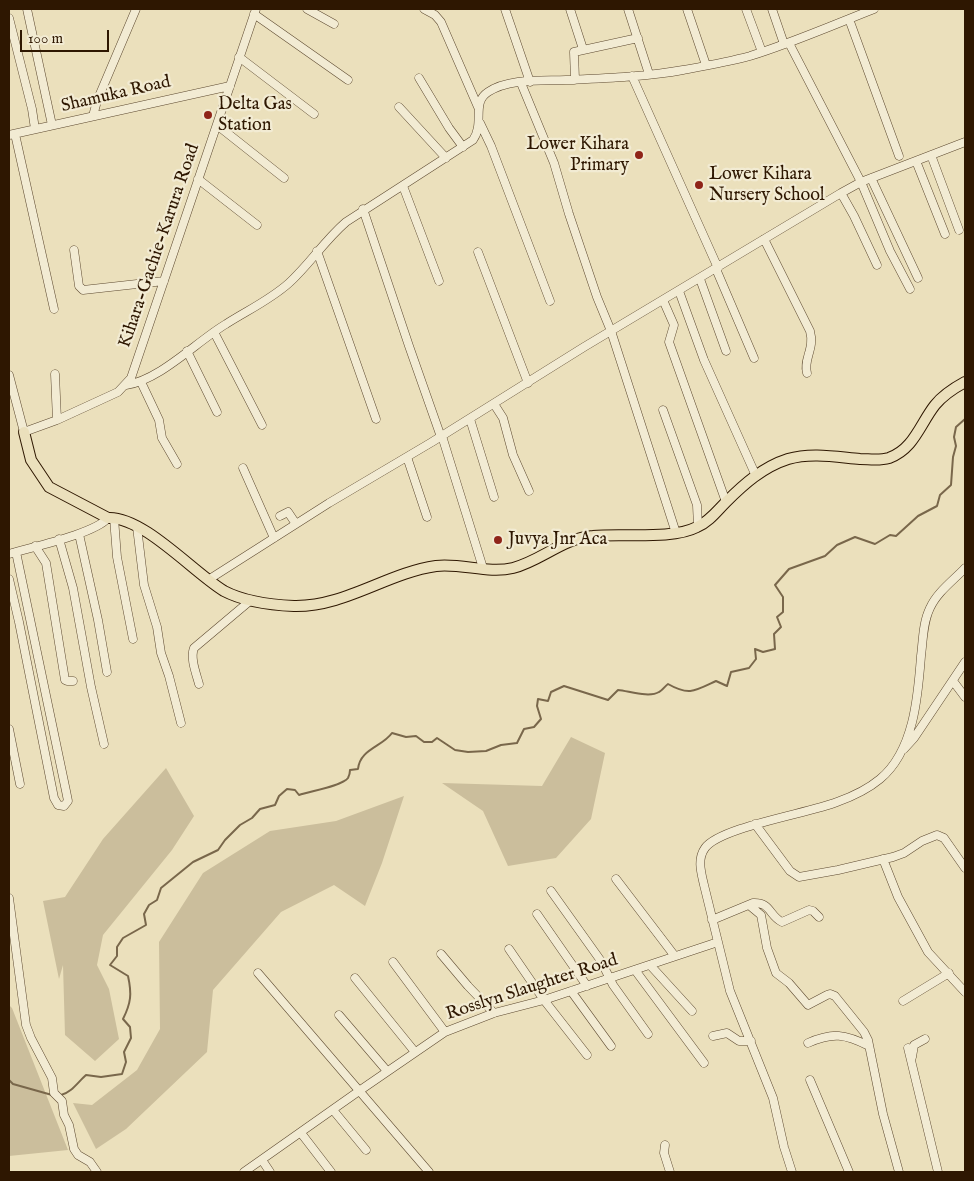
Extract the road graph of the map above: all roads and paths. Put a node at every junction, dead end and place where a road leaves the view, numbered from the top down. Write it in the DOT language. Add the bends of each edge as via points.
graph roads {
  1 [pos="27,9"];
  2 [pos="136,9"];
  3 [pos="307,9"];
  4 [pos="424,9"];
  5 [pos="505,9"];
  6 [pos="570,9"];
  7 [pos="628,9"];
  8 [pos="687,9"];
  9 [pos="746,9"];
  10 [pos="772,9"];
  11 [pos="872,9"];
  12 [pos="255,12"];
  13 [pos="9,18"];
  14 [pos="849,19"];
  15 [pos="334,24"];
  16 [pos="638,38"];
  17 [pos="787,43"];
  18 [pos="583,49"];
  19 [pos="762,52"];
  20 [pos="239,58"];
  21 [pos="706,65"];
  22 [pos="649,74"];
  23 [pos="632,76"];
  24 [pos="419,78"];
  25 [pos="348,80"];
  26 [pos="575,80"];
  27 [pos="530,82"];
  28 [pos="521,83"];
  29 [pos="230,86"];
  30 [pos="399,107"];
  31 [pos="478,107"];
  32 [pos="314,114"];
  33 [pos="93,116"];
  34 [pos="480,123"];
  35 [pos="217,124"];
  36 [pos="52,125"];
  37 [pos="35,129"];
  38 [pos="14,134"];
  39 [pos="965,142"];
  40 [pos="463,147"];
  41 [pos="931,155"];
  42 [pos="899,156"];
  43 [pos="446,158"];
  44 [pos="916,161"];
  45 [pos="284,178"];
  46 [pos="871,178"];
  47 [pos="198,179"];
  48 [pos="860,182"];
  49 [pos="403,186"];
  50 [pos="841,193"];
  51 [pos="364,209"];
  52 [pos="256,225"];
  53 [pos="959,230"];
  54 [pos="945,234"];
  55 [pos="764,239"];
  56 [pos="45,243"];
  57 [pos="74,250"];
  58 [pos="317,251"];
  59 [pos="478,252"];
  60 [pos="877,265"];
  61 [pos="717,268"];
  62 [pos="918,278"];
  63 [pos="700,279"];
  64 [pos="164,281"];
  65 [pos="439,281"];
  66 [pos="910,289"];
  67 [pos="679,291"];
  68 [pos="663,300"];
  69 [pos="550,301"];
  70 [pos="54,309"];
  71 [pos="611,331"];
  72 [pos="214,332"];
  73 [pos="726,351"];
  74 [pos="187,352"];
  75 [pos="754,358"];
  76 [pos="807,373"];
  77 [pos="55,374"];
  78 [pos="9,375"];
  79 [pos="141,382"];
  80 [pos="965,382"];
  81 [pos="528,383"];
  82 [pos="126,385"];
  83 [pos="494,404"];
  84 [pos="663,410"];
  85 [pos="217,412"];
  86 [pos="376,419"];
  87 [pos="470,419"];
  88 [pos="57,420"];
  89 [pos="262,425"];
  90 [pos="24,432"];
  91 [pos="442,436"];
  92 [pos="408,456"];
  93 [pos="177,464"];
  94 [pos="243,468"];
  95 [pos="756,476"];
  96 [pos="529,491"];
  97 [pos="494,498"];
  98 [pos="726,502"];
  99 [pos="280,516"];
  100 [pos="426,517"];
  101 [pos="111,518"];
  102 [pos="296,524"];
  103 [pos="137,527"];
  104 [pos="698,527"];
  105 [pos="676,533"];
  106 [pos="79,534"];
  107 [pos="274,538"];
  108 [pos="59,539"];
  109 [pos="35,546"];
  110 [pos="13,553"];
  111 [pos="483,568"];
  112 [pos="965,568"];
  113 [pos="9,578"];
  114 [pos="208,580"];
  115 [pos="251,600"];
  116 [pos="133,639"];
  117 [pos="965,662"];
  118 [pos="107,672"];
  119 [pos="73,681"];
  120 [pos="953,681"];
  121 [pos="199,684"];
  122 [pos="965,697"];
  123 [pos="181,723"];
  124 [pos="9,729"];
  125 [pos="104,744"];
  126 [pos="901,752"];
  127 [pos="20,784"];
  128 [pos="755,824"];
  129 [pos="882,859"];
  130 [pos="965,868"];
  131 [pos="616,879"];
  132 [pos="551,892"];
  133 [pos="9,898"];
  134 [pos="749,905"];
  135 [pos="537,914"];
  136 [pos="819,917"];
  137 [pos="712,920"];
  138 [pos="718,942"];
  139 [pos="509,948"];
  140 [pos="441,954"];
  141 [pos="674,956"];
  142 [pos="393,962"];
  143 [pos="650,965"];
  144 [pos="636,970"];
  145 [pos="949,973"];
  146 [pos="258,974"];
  147 [pos="355,978"];
  148 [pos="611,978"];
  149 [pos="587,986"];
  150 [pos="571,991"];
  151 [pos="965,992"];
  152 [pos="544,1000"];
  153 [pos="903,1001"];
  154 [pos="692,1011"];
  155 [pos="494,1013"];
  156 [pos="339,1014"];
  157 [pos="445,1032"];
  158 [pos="648,1034"];
  159 [pos="713,1036"];
  160 [pos="924,1039"];
  161 [pos="751,1041"];
  162 [pos="808,1043"];
  163 [pos="611,1046"];
  164 [pos="869,1046"];
  165 [pos="908,1048"];
  166 [pos="416,1052"];
  167 [pos="587,1055"];
  168 [pos="910,1059"];
  169 [pos="704,1063"];
  170 [pos="387,1071"];
  171 [pos="810,1080"];
  172 [pos="359,1090"];
  173 [pos="333,1110"];
  174 [pos="301,1133"];
  175 [pos="665,1145"];
  176 [pos="366,1150"];
  177 [pos="262,1160"];
  178 [pos="248,1171"];
  179 [pos="97,1172"];
  180 [pos="270,1172"];
  181 [pos="331,1172"];
  182 [pos="428,1172"];
  183 [pos="670,1172"];
  184 [pos="792,1172"];
  185 [pos="849,1172"];
  186 [pos="899,1172"];
  187 [pos="938,1172"];
  1 -- 36 [label="street"];
  2 -- 33 [label="street"];
  3 -- 15 [label="street"];
  4 -- 31 [label="street" via="435,14 441,22"];
  5 -- 27 [label="street"];
  6 -- 18 [label="street"];
  7 -- 16 [label="street"];
  8 -- 21 [label="street"];
  9 -- 19 [label="street"];
  10 -- 17 [label="street"];
  11 -- 14 [label="street"];
  12 -- 20 [label="street, Kihara-Gachie-Karura Road"];
  12 -- 25 [label="street"];
  13 -- 37 [label="street"];
  14 -- 17 [label="street"];
  14 -- 42 [label="street"];
  16 -- 18 [label="street"];
  16 -- 22 [label="street"];
  17 -- 19 [label="street"];
  17 -- 48 [label="street"];
  18 -- 26 [label="street" via="573,54"];
  19 -- 21 [label="street"];
  20 -- 29 [label="street, Kihara-Gachie-Karura Road"];
  20 -- 32 [label="street"];
  21 -- 22 [label="street"];
  22 -- 23 [label="street"];
  23 -- 26 [label="street"];
  23 -- 61 [label="street"];
  24 -- 40 [label="street"];
  26 -- 27 [label="street"];
  27 -- 28 [label="street"];
  28 -- 31 [label="street" via="488,91"];
  28 -- 71 [label="street" via="554,163"];
  29 -- 33 [label="street, Shamuka Road"];
  29 -- 35 [label="street, Kihara-Gachie-Karura Road"];
  30 -- 43 [label="street"];
  31 -- 34 [label="street"];
  33 -- 36 [label="street, Shamuka Road"];
  34 -- 40 [label="street" via="473,140"];
  34 -- 69 [label="street"];
  35 -- 45 [label="street"];
  35 -- 47 [label="street, Kihara-Gachie-Karura Road"];
  36 -- 37 [label="street, Shamuka Road"];
  37 -- 38 [label="street, Shamuka Road"];
  38 -- 56 [label="street"];
  38 -- 70 [label="street"];
  39 -- 41 [label="street"];
  40 -- 43 [label="street"];
  41 -- 44 [label="street"];
  41 -- 53 [label="street"];
  43 -- 49 [label="street"];
  44 -- 46 [label="street"];
  44 -- 54 [label="street"];
  46 -- 48 [label="street"];
  46 -- 62 [label="street"];
  47 -- 52 [label="street"];
  47 -- 64 [label="street, Kihara-Gachie-Karura Road"];
  48 -- 50 [label="street"];
  48 -- 66 [label="street"];
  49 -- 51 [label="street"];
  49 -- 65 [label="street"];
  50 -- 55 [label="street"];
  50 -- 60 [label="street"];
  51 -- 58 [label="street" via="330,235"];
  51 -- 91 [label="street" via="408,346"];
  55 -- 61 [label="street"];
  55 -- 76 [label="street" via="813,340 805,367"];
  57 -- 64 [label="street" via="82,290"];
  58 -- 72 [label="street" via="276,295"];
  58 -- 86 [label="street"];
  59 -- 81 [label="street"];
  61 -- 63 [label="street"];
  61 -- 75 [label="street"];
  63 -- 67 [label="street"];
  63 -- 73 [label="street"];
  64 -- 82 [label="street, Kihara-Gachie-Karura Road"];
  67 -- 68 [label="street"];
  67 -- 95 [label="street" via="704,360"];
  68 -- 71 [label="street"];
  68 -- 98 [label="street" via="674,325 669,342"];
  71 -- 81 [label="street"];
  71 -- 105 [label="street"];
  72 -- 74 [label="street"];
  72 -- 89 [label="street"];
  74 -- 79 [label="street"];
  74 -- 85 [label="street"];
  77 -- 88 [label="street"];
  78 -- 90 [label="street"];
  79 -- 82 [label="street"];
  79 -- 93 [label="street" via="159,420 162,438"];
  80 -- 95 [label="main road" via="937,403 915,439 889,458 874,460 809,455 790,458"];
  81 -- 83 [label="street"];
  82 -- 88 [label="street" via="118,392"];
  83 -- 87 [label="street"];
  83 -- 96 [label="street" via="503,418 513,455"];
  84 -- 104 [label="street" via="697,505"];
  87 -- 91 [label="street"];
  87 -- 97 [label="street"];
  88 -- 90 [label="street"];
  90 -- 101 [label="main road" via="31,460 49,487"];
  91 -- 92 [label="street"];
  91 -- 111 [label="street"];
  92 -- 100 [label="street"];
  92 -- 102 [label="street"];
  94 -- 107 [label="street"];
  95 -- 98 [label="main road"];
  98 -- 104 [label="main road"];
  99 -- 102 [label="street" via="288,512"];
  101 -- 103 [label="main road"];
  101 -- 106 [label="street"];
  101 -- 116 [label="street"];
  102 -- 107 [label="street"];
  103 -- 114 [label="main road" via="156,538"];
  103 -- 123 [label="street" via="144,585"];
  104 -- 105 [label="main road"];
  105 -- 111 [label="main road" via="590,536 573,540 512,568"];
  106 -- 108 [label="street"];
  106 -- 118 [label="street"];
  107 -- 114 [label="street"];
  108 -- 109 [label="street"];
  108 -- 125 [label="street" via="74,588"];
  109 -- 110 [label="street"];
  109 -- 119 [label="street" via="46,563 65,680"];
  110 -- 113 [label="street" via="66,790 68,801 64,806 58,806 54,798"];
  111 -- 115 [label="main road" via="438,566 412,571 317,605 294,606"];
  112 -- 126 [label="street" via="940,594 928,613 918,698"];
  114 -- 115 [label="main road"];
  115 -- 121 [label="street" via="194,648 192,652"];
  117 -- 120 [label="street"];
  120 -- 122 [label="street"];
  120 -- 126 [label="street"];
  124 -- 127 [label="street"];
  126 -- 128 [label="street" via="881,778 863,790 836,802"];
  128 -- 129 [label="street" via="798,877"];
  128 -- 137 [label="street" via="716,839 703,851 700,867"];
  129 -- 130 [label="street" via="904,853 937,835 944,838"];
  129 -- 145 [label="street" via="924,946"];
  131 -- 141 [label="street"];
  132 -- 148 [label="street"];
  133 -- 179 [label="street" via="26,1025 52,1078 54,1093 62,1101 74,1149"];
  134 -- 136 [label="street" via="763,904 782,922 809,910"];
  134 -- 137 [label="street"];
  134 -- 164 [label="street" via="761,915 767,948 778,976 789,983 808,1006 827,994 835,996 864,1032"];
  135 -- 149 [label="street"];
  137 -- 138 [label="street"];
  138 -- 141 [label="street, Rosslyn Slaughter Road"];
  138 -- 161 [label="street" via="730,991"];
  139 -- 152 [label="street"];
  140 -- 155 [label="street"];
  141 -- 143 [label="street, Rosslyn Slaughter Road"];
  142 -- 157 [label="street"];
  143 -- 144 [label="street, Rosslyn Slaughter Road"];
  143 -- 154 [label="street"];
  144 -- 148 [label="street, Rosslyn Slaughter Road"];
  144 -- 169 [label="street"];
  145 -- 151 [label="street"];
  145 -- 153 [label="street"];
  146 -- 172 [label="street"];
  147 -- 166 [label="street"];
  148 -- 149 [label="street, Rosslyn Slaughter Road"];
  148 -- 158 [label="street"];
  149 -- 150 [label="street, Rosslyn Slaughter Road"];
  150 -- 152 [label="street, Rosslyn Slaughter Road"];
  150 -- 163 [label="street"];
  152 -- 155 [label="street, Rosslyn Slaughter Road"];
  152 -- 167 [label="street"];
  155 -- 157 [label="street, Rosslyn Slaughter Road"];
  156 -- 170 [label="street"];
  157 -- 166 [label="street, Rosslyn Slaughter Road"];
  159 -- 161 [label="street" via="727,1033 739,1041"];
  160 -- 168 [label="street" via="914,1045"];
  161 -- 184 [label="street" via="774,1098"];
  162 -- 164 [label="street" via="829,1035"];
  164 -- 186 [label="street"];
  165 -- 168 [label="street"];
  166 -- 170 [label="street, Rosslyn Slaughter Road"];
  168 -- 187 [label="street"];
  170 -- 172 [label="street, Rosslyn Slaughter Road"];
  171 -- 185 [label="street"];
  172 -- 173 [label="street, Rosslyn Slaughter Road"];
  172 -- 182 [label="street"];
  173 -- 174 [label="street, Rosslyn Slaughter Road"];
  173 -- 176 [label="street"];
  174 -- 177 [label="street, Rosslyn Slaughter Road"];
  174 -- 181 [label="street"];
  175 -- 183 [label="street"];
  177 -- 178 [label="street, Rosslyn Slaughter Road"];
  177 -- 180 [label="street"];
}
